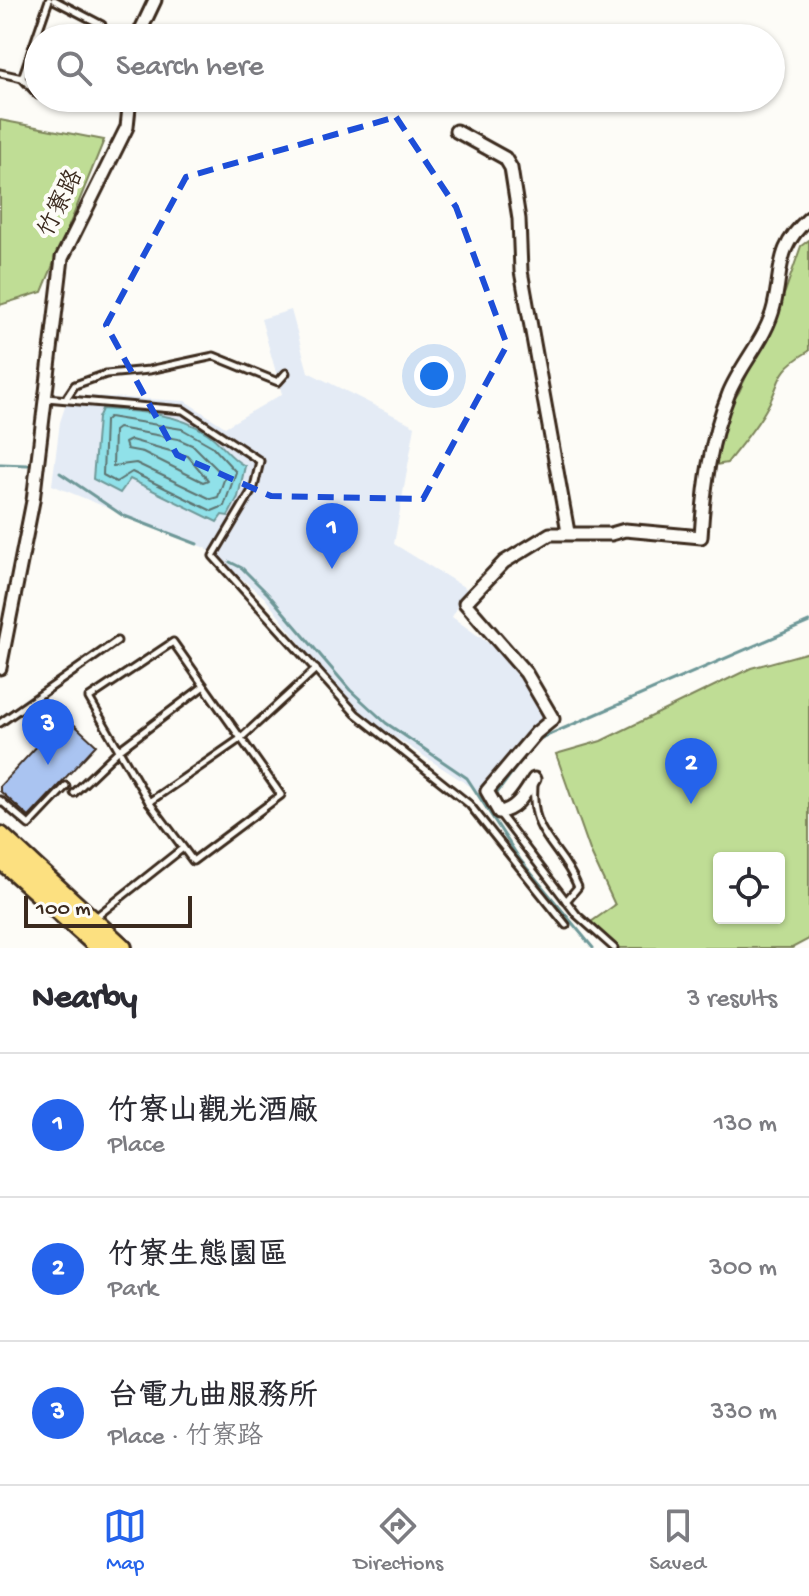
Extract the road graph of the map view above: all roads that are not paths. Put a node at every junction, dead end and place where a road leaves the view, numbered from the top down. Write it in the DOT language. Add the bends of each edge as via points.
graph roads {
  1 [pos="51,0"];
  2 [pos="155,0"];
  3 [pos="42,24"];
  4 [pos="101,24"];
  5 [pos="144,24"];
  6 [pos="0,73"];
  7 [pos="24,73"];
  8 [pos="22,78"];
  9 [pos="129,112"];
  10 [pos="456,131"];
  11 [pos="809,218"];
  12 [pos="286,373"];
  13 [pos="67,397"];
  14 [pos="45,398"];
  15 [pos="568,532"];
  16 [pos="117,641"];
  17 [pos="0,668"];
  18 [pos="316,669"];
  19 [pos="204,686"];
  20 [pos="0,723"];
  21 [pos="240,739"];
  22 [pos="119,750"];
  23 [pos="534,779"];
  24 [pos="66,786"];
  25 [pos="74,793"];
  26 [pos="0,800"];
  27 [pos="149,802"];
  28 [pos="499,812"];
  29 [pos="0,836"];
  30 [pos="183,848"];
  31 [pos="0,858"];
  32 [pos="566,901"];
  33 [pos="88,925"];
  34 [pos="566,925"];
  35 [pos="101,948"];
  36 [pos="122,948"];
  37 [pos="614,948"];
  1 -- 3 [label="lane"];
  1 -- 4 [label="lane"];
  2 -- 5 [label="street"];
  6 -- 8 [label="lane"];
  7 -- 8 [label="lane"];
  9 -- 14 [label="street, 竹寮路" via="127,127 62,258"];
  10 -- 15 [label="street" via="505,158 511,168 521,271"];
  11 -- 15 [label="street" via="786,247 770,316 729,392 705,472 701,537 625,530"];
  12 -- 13 [label="lane" via="278,382 214,356 87,380"];
  13 -- 14 [label="lane"];
  13 -- 18 [label="lane" via="183,410 260,461 254,487 213,556"];
  14 -- 17 [label="street, 竹寮路" via="33,501"];
  15 -- 28 [label="street" via="550,534 504,562 465,603 526,673 553,719 487,791"];
  16 -- 20 [label="lane"];
  18 -- 21 [label="lane"];
  18 -- 34 [label="lane" via="356,714 469,804"];
  19 -- 21 [label="lane"];
  19 -- 22 [label="lane"];
  19 -- 22 [label="lane" via="173,642 89,698"];
  21 -- 27 [label="lane"];
  21 -- 30 [label="lane" via="281,795 193,861"];
  22 -- 25 [label="lane"];
  22 -- 27 [label="lane"];
  23 -- 28 [label="street" via="520,801"];
  23 -- 32 [label="lane" via="536,823 571,869 578,887"];
  24 -- 26 [label="lane" via="29,825"];
  27 -- 30 [label="lane"];
  28 -- 32 [label="lane"];
  29 -- 33 [label="main road"];
  30 -- 33 [label="lane"];
  31 -- 33 [label="main road"];
  32 -- 37 [label="lane"];
  33 -- 35 [label="main road"];
  33 -- 36 [label="main road"];
}
